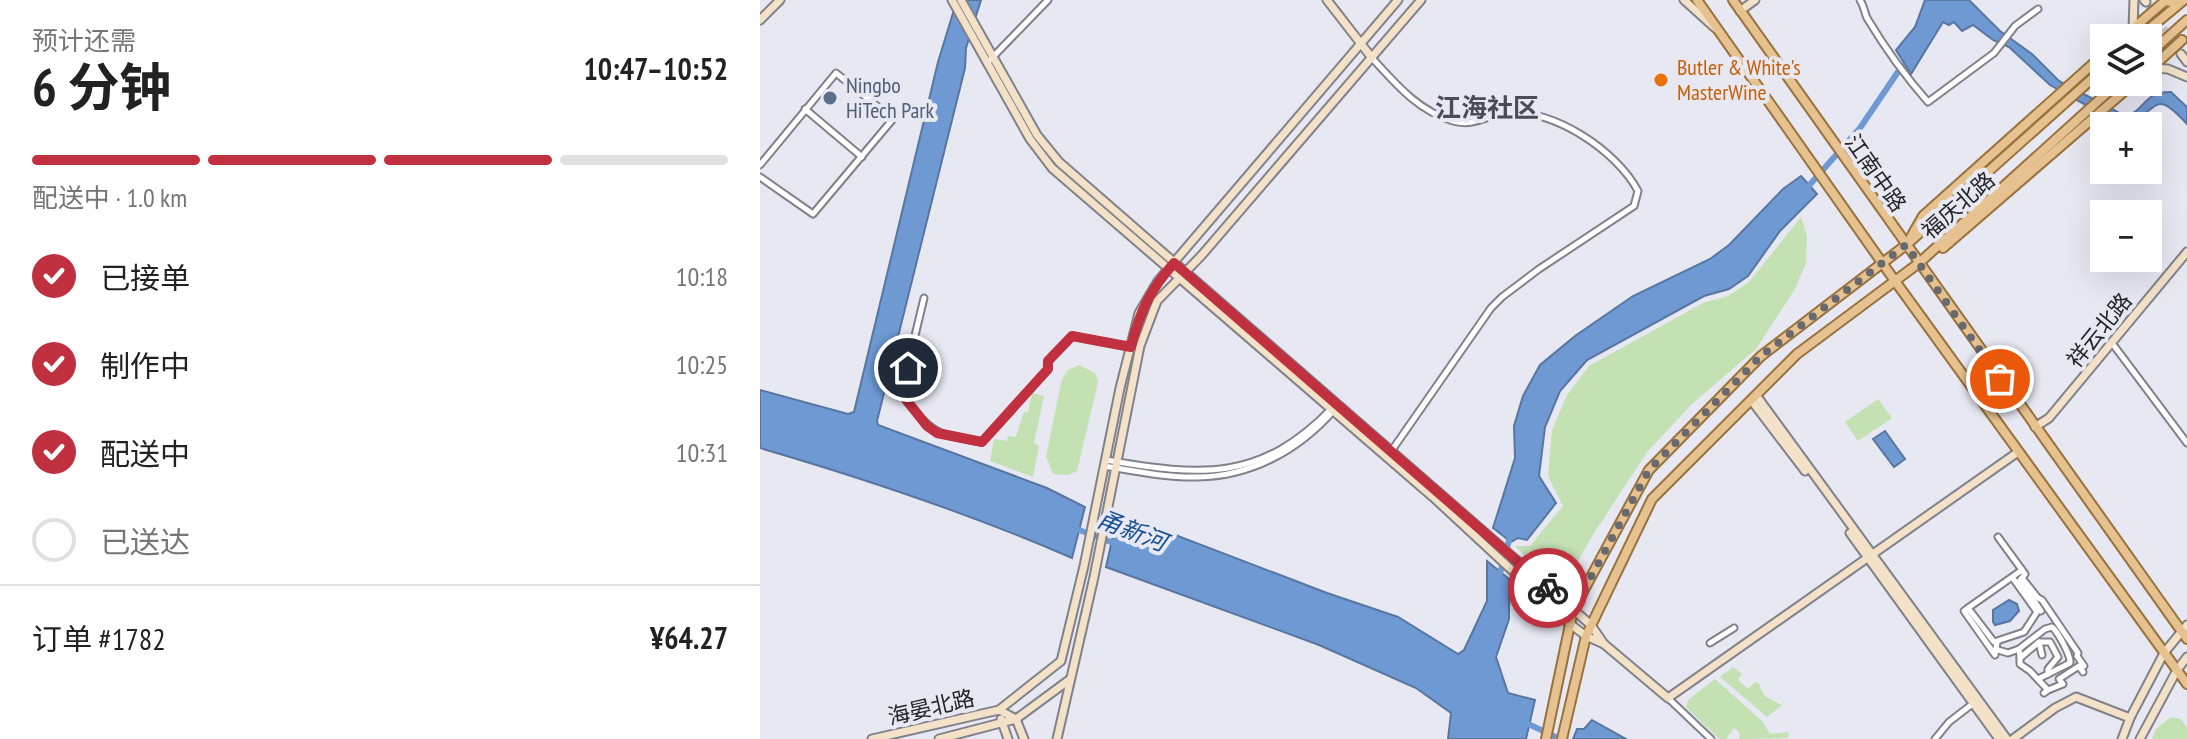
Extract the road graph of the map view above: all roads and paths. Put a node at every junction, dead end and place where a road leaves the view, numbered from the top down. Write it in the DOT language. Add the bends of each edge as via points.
graph roads {
  1 [pos="780,0"];
  2 [pos="952,0"];
  3 [pos="961,0"];
  4 [pos="1048,0"];
  5 [pos="1327,0"];
  6 [pos="1398,0"];
  7 [pos="1421,0"];
  8 [pos="1684,0"];
  9 [pos="1697,0"];
  10 [pos="1733,0"];
  11 [pos="1742,0"];
  12 [pos="1755,0"];
  13 [pos="1860,0"];
  14 [pos="2134,0"];
  15 [pos="2181,1"];
  16 [pos="2038,9"];
  17 [pos="1740,11"];
  18 [pos="760,20"];
  19 [pos="2187,20"];
  20 [pos="2133,24"];
  21 [pos="2138,24"];
  22 [pos="2154,24"];
  23 [pos="1719,32"];
  24 [pos="2185,37"];
  25 [pos="2162,42"];
  26 [pos="1359,43"];
  27 [pos="2181,54"];
  28 [pos="1372,58"];
  29 [pos="2162,59"];
  30 [pos="990,60"];
  31 [pos="2187,62"];
  32 [pos="2090,67"];
  33 [pos="2162,69"];
  34 [pos="2187,77"];
  35 [pos="2090,81"];
  36 [pos="2104,96"];
  37 [pos="2119,96"];
  38 [pos="805,109"];
  39 [pos="862,157"];
  40 [pos="760,165"];
  41 [pos="760,177"];
  42 [pos="1906,245"];
  43 [pos="2187,252"];
  44 [pos="1881,263"];
  45 [pos="1919,263"];
  46 [pos="1171,266"];
  47 [pos="1182,275"];
  48 [pos="1895,281"];
  49 [pos="924,298"];
  50 [pos="2112,343"];
  51 [pos="1131,347"];
  52 [pos="1753,397"];
  53 [pos="1335,408"];
  54 [pos="2035,427"];
  55 [pos="2187,443"];
  56 [pos="2018,452"];
  57 [pos="1389,454"];
  58 [pos="1105,463"];
  59 [pos="1116,465"];
  60 [pos="1998,537"];
  61 [pos="1870,557"];
  62 [pos="2022,570"];
  63 [pos="2012,577"];
  64 [pos="2022,578"];
  65 [pos="1968,608"];
  66 [pos="1573,610"];
  67 [pos="2041,611"];
  68 [pos="1569,623"];
  69 [pos="1591,625"];
  70 [pos="1734,628"];
  71 [pos="2185,632"];
  72 [pos="1586,636"];
  73 [pos="1997,642"];
  74 [pos="2039,642"];
  75 [pos="1710,643"];
  76 [pos="1604,644"];
  77 [pos="2019,649"];
  78 [pos="1998,650"];
  79 [pos="2164,653"];
  80 [pos="2042,655"];
  81 [pos="2020,657"];
  82 [pos="2187,657"];
  83 [pos="2177,670"];
  84 [pos="2048,674"];
  85 [pos="2038,679"];
  86 [pos="1069,680"];
  87 [pos="2187,684"];
  88 [pos="1668,698"];
  89 [pos="1976,702"];
  90 [pos="999,710"];
  91 [pos="2130,718"];
  92 [pos="1016,719"];
  93 [pos="1001,721"];
  94 [pos="872,739"];
  95 [pos="939,739"];
  96 [pos="1008,739"];
  97 [pos="1024,739"];
  98 [pos="1057,739"];
  99 [pos="1546,739"];
  100 [pos="1562,739"];
  101 [pos="1711,739"];
  102 [pos="1935,739"];
  103 [pos="1999,739"];
  104 [pos="2007,739"];
  105 [pos="2013,739"];
  106 [pos="2122,739"];
  107 [pos="2140,739"];
  1 -- 18 [label="main road"];
  2 -- 30 [label="main road"];
  3 -- 30 [label="main road"];
  4 -- 30 [label="street"];
  5 -- 26 [label="main road"];
  6 -- 26 [label="main road"];
  7 -- 28 [label="main road"];
  8 -- 23 [label="main road"];
  9 -- 23 [label="main road"];
  10 -- 17 [label="main road, 江南中路"];
  11 -- 17 [label="main road"];
  12 -- 17 [label="main road"];
  13 -- 16 [label="street" via="1888,50 1928,102 1994,53 2015,26"];
  14 -- 20 [label="main road"];
  15 -- 21 [label="main road" via="2165,1"];
  15 -- 22 [label="main road"];
  17 -- 42 [label="main road, 江南中路"];
  19 -- 25 [label="main road"];
  23 -- 44 [label="main road"];
  24 -- 29 [label="main road"];
  26 -- 28 [label="main road"];
  26 -- 46 [label="main road"];
  27 -- 31 [label="main road"];
  28 -- 47 [label="main road"];
  28 -- 57 [label="street" via="1409,97 1456,122 1515,113 1573,129 1617,164 1638,191 1634,206 1527,277 1491,308"];
  30 -- 46 [label="main road" via="1059,162"];
  32 -- 42 [label="main road" via="1923,216"];
  33 -- 34 [label="main road"];
  35 -- 42 [label="main road"];
  36 -- 45 [label="main road, 福庆北路"];
  37 -- 45 [label="main road" via="1970,227"];
  38 -- 39 [label="street"];
  38 -- 39 [label="street" via="836,73 893,119"];
  38 -- 40 [label="street"];
  39 -- 41 [label="street" via="813,214"];
  42 -- 44 [label="main road"];
  42 -- 45 [label="main road, 江南中路"];
  43 -- 50 [label="main road, 祥云北路"];
  44 -- 48 [label="main road"];
  44 -- 66 [label="main road" via="1761,356 1649,470"];
  45 -- 48 [label="main road, 福庆北路"];
  45 -- 54 [label="main road, 江南中路"];
  46 -- 47 [label="main road"];
  46 -- 51 [label="main road" via="1139,313"];
  47 -- 53 [label="main road"];
  47 -- 59 [label="main road" via="1157,301 1140,346"];
  48 -- 52 [label="main road, 福庆北路" via="1797,354"];
  48 -- 56 [label="main road"];
  49 -- 51 [label="street" via="902,390 937,433 982,442 1072,336"];
  50 -- 54 [label="main road, 祥云北路" via="2049,418"];
  50 -- 55 [label="street"];
  51 -- 58 [label="main road"];
  52 -- 61 [label="main road"];
  52 -- 69 [label="main road, 福庆北路" via="1652,499"];
  53 -- 57 [label="main road"];
  53 -- 59 [label="street" via="1277,453 1238,466 1198,472"];
  54 -- 71 [label="main road, 江南中路"];
  56 -- 61 [label="main road"];
  56 -- 79 [label="main road"];
  57 -- 66 [label="main road"];
  57 -- 68 [label="main road"];
  58 -- 59 [label="street"];
  58 -- 90 [label="main road" via="1061,661"];
  59 -- 86 [label="main road"];
  60 -- 62 [label="street"];
  61 -- 88 [label="main road"];
  61 -- 89 [label="main road"];
  62 -- 63 [label="street"];
  62 -- 64 [label="street"];
  63 -- 65 [label="street"];
  63 -- 73 [label="street" via="2037,612 2024,632"];
  64 -- 67 [label="street"];
  64 -- 85 [label="street" via="2084,666 2046,692"];
  65 -- 73 [label="street"];
  65 -- 78 [label="street" via="1964,611 1995,655"];
  66 -- 68 [label="main road"];
  66 -- 69 [label="main road"];
  68 -- 72 [label="main road"];
  68 -- 99 [label="main road"];
  69 -- 72 [label="main road, 福庆北路"];
  69 -- 76 [label="main road"];
  70 -- 75 [label="street"];
  71 -- 79 [label="main road"];
  72 -- 76 [label="main road"];
  72 -- 100 [label="main road, 福庆北路"];
  73 -- 78 [label="street"];
  74 -- 80 [label="street"];
  74 -- 81 [label="street"];
  74 -- 84 [label="street" via="2050,642 2058,657"];
  76 -- 88 [label="main road"];
  77 -- 78 [label="street"];
  77 -- 81 [label="street"];
  77 -- 84 [label="street" via="2048,627 2057,630 2070,663"];
  79 -- 83 [label="main road"];
  79 -- 91 [label="main road"];
  81 -- 85 [label="street" via="2020,664"];
  82 -- 83 [label="main road"];
  83 -- 87 [label="main road"];
  83 -- 107 [label="main road"];
  84 -- 85 [label="street"];
  86 -- 92 [label="main road"];
  86 -- 98 [label="main road"];
  88 -- 101 [label="street"];
  89 -- 102 [label="street"];
  89 -- 103 [label="main road"];
  89 -- 104 [label="main road"];
  90 -- 92 [label="main road"];
  90 -- 93 [label="main road"];
  90 -- 94 [label="main road, 海晏北路"];
  91 -- 105 [label="main road" via="2076,697"];
  91 -- 106 [label="main road"];
  92 -- 93 [label="main road, 海晏北路"];
  92 -- 97 [label="main road"];
  93 -- 95 [label="main road, 海晏北路"];
  93 -- 96 [label="main road"];
}
